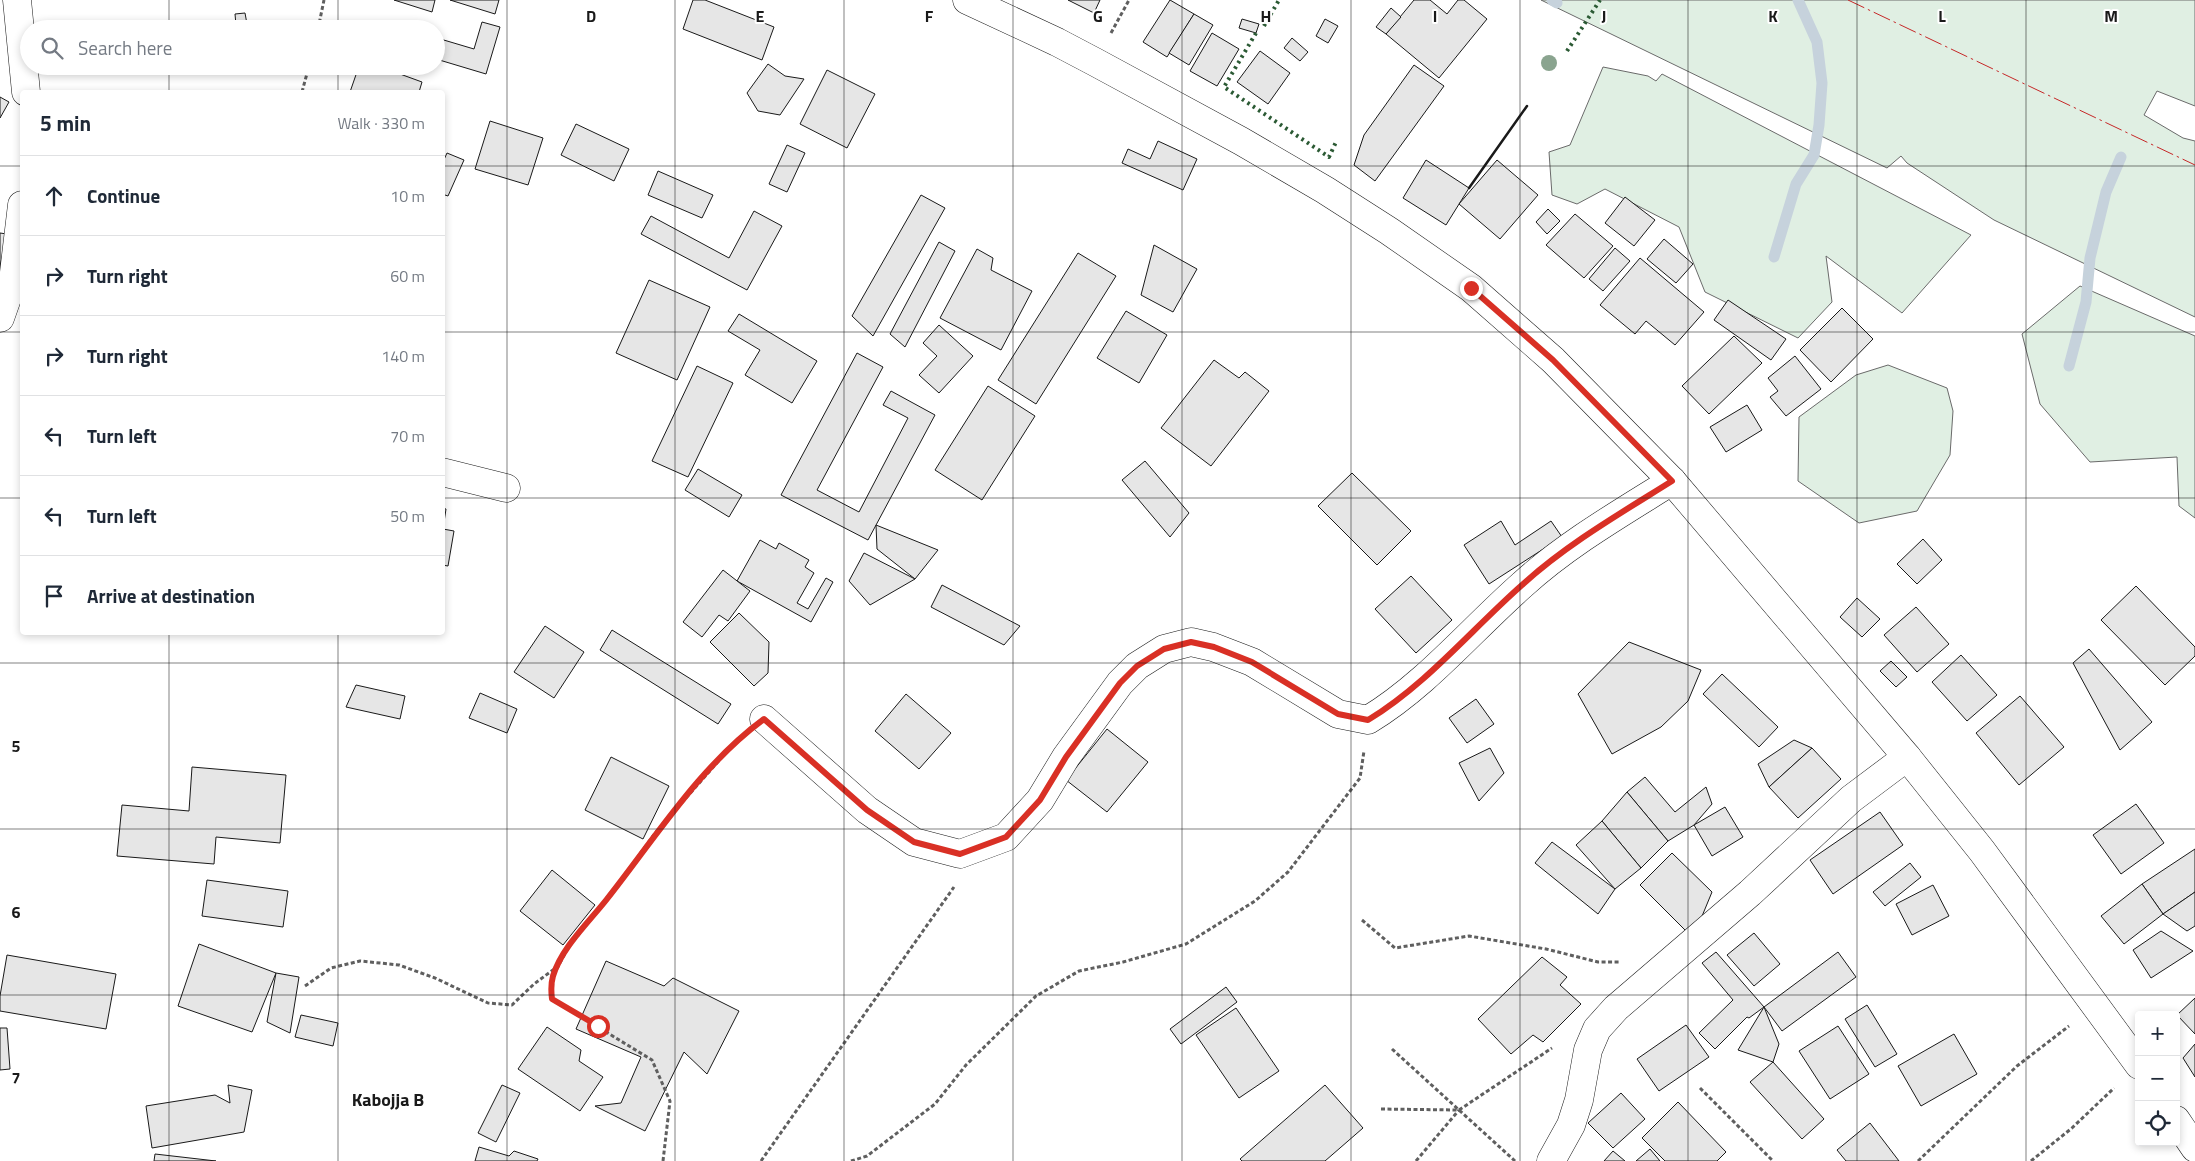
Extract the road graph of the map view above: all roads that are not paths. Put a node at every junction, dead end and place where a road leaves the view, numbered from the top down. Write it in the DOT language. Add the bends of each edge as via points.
graph roads {
  1 [pos="17,0"];
  2 [pos="967,0"];
  3 [pos="20,31"];
  4 [pos="24,75"];
  5 [pos="26,90"];
  6 [pos="20,224"];
  7 [pos="0,318"];
  8 [pos="445,473"];
  9 [pos="1672,481"];
  10 [pos="506,488"];
  11 [pos="764,719"];
  12 [pos="1907,757"];
  13 [pos="2135,1059"];
  14 [pos="2180,1126"];
  15 [pos="2195,1148"];
  16 [pos="1551,1161"];
  1 -- 3 [label="street"];
  2 -- 9 [label="street" via="1057,42 1241,141 1389,231 1471,288 1553,360"];
  4 -- 5 [label="street"];
  6 -- 7 [label="street" via="14,281"];
  8 -- 10 [label="street"];
  9 -- 11 [label="street" via="1586,536 1524,583 1408,693 1368,720 1338,714 1252,662 1214,647 1191,642 1164,649 1137,666 1120,683 1066,757 1040,800 1006,837 960,854 914,842 867,810"];
  9 -- 12 [label="street"];
  12 -- 13 [label="street" via="1982,851"];
  12 -- 16 [label="street" via="1851,799 1750,893 1616,1008 1597,1029 1588,1050 1580,1100 1572,1125"];
  14 -- 15 [label="street"];
}
